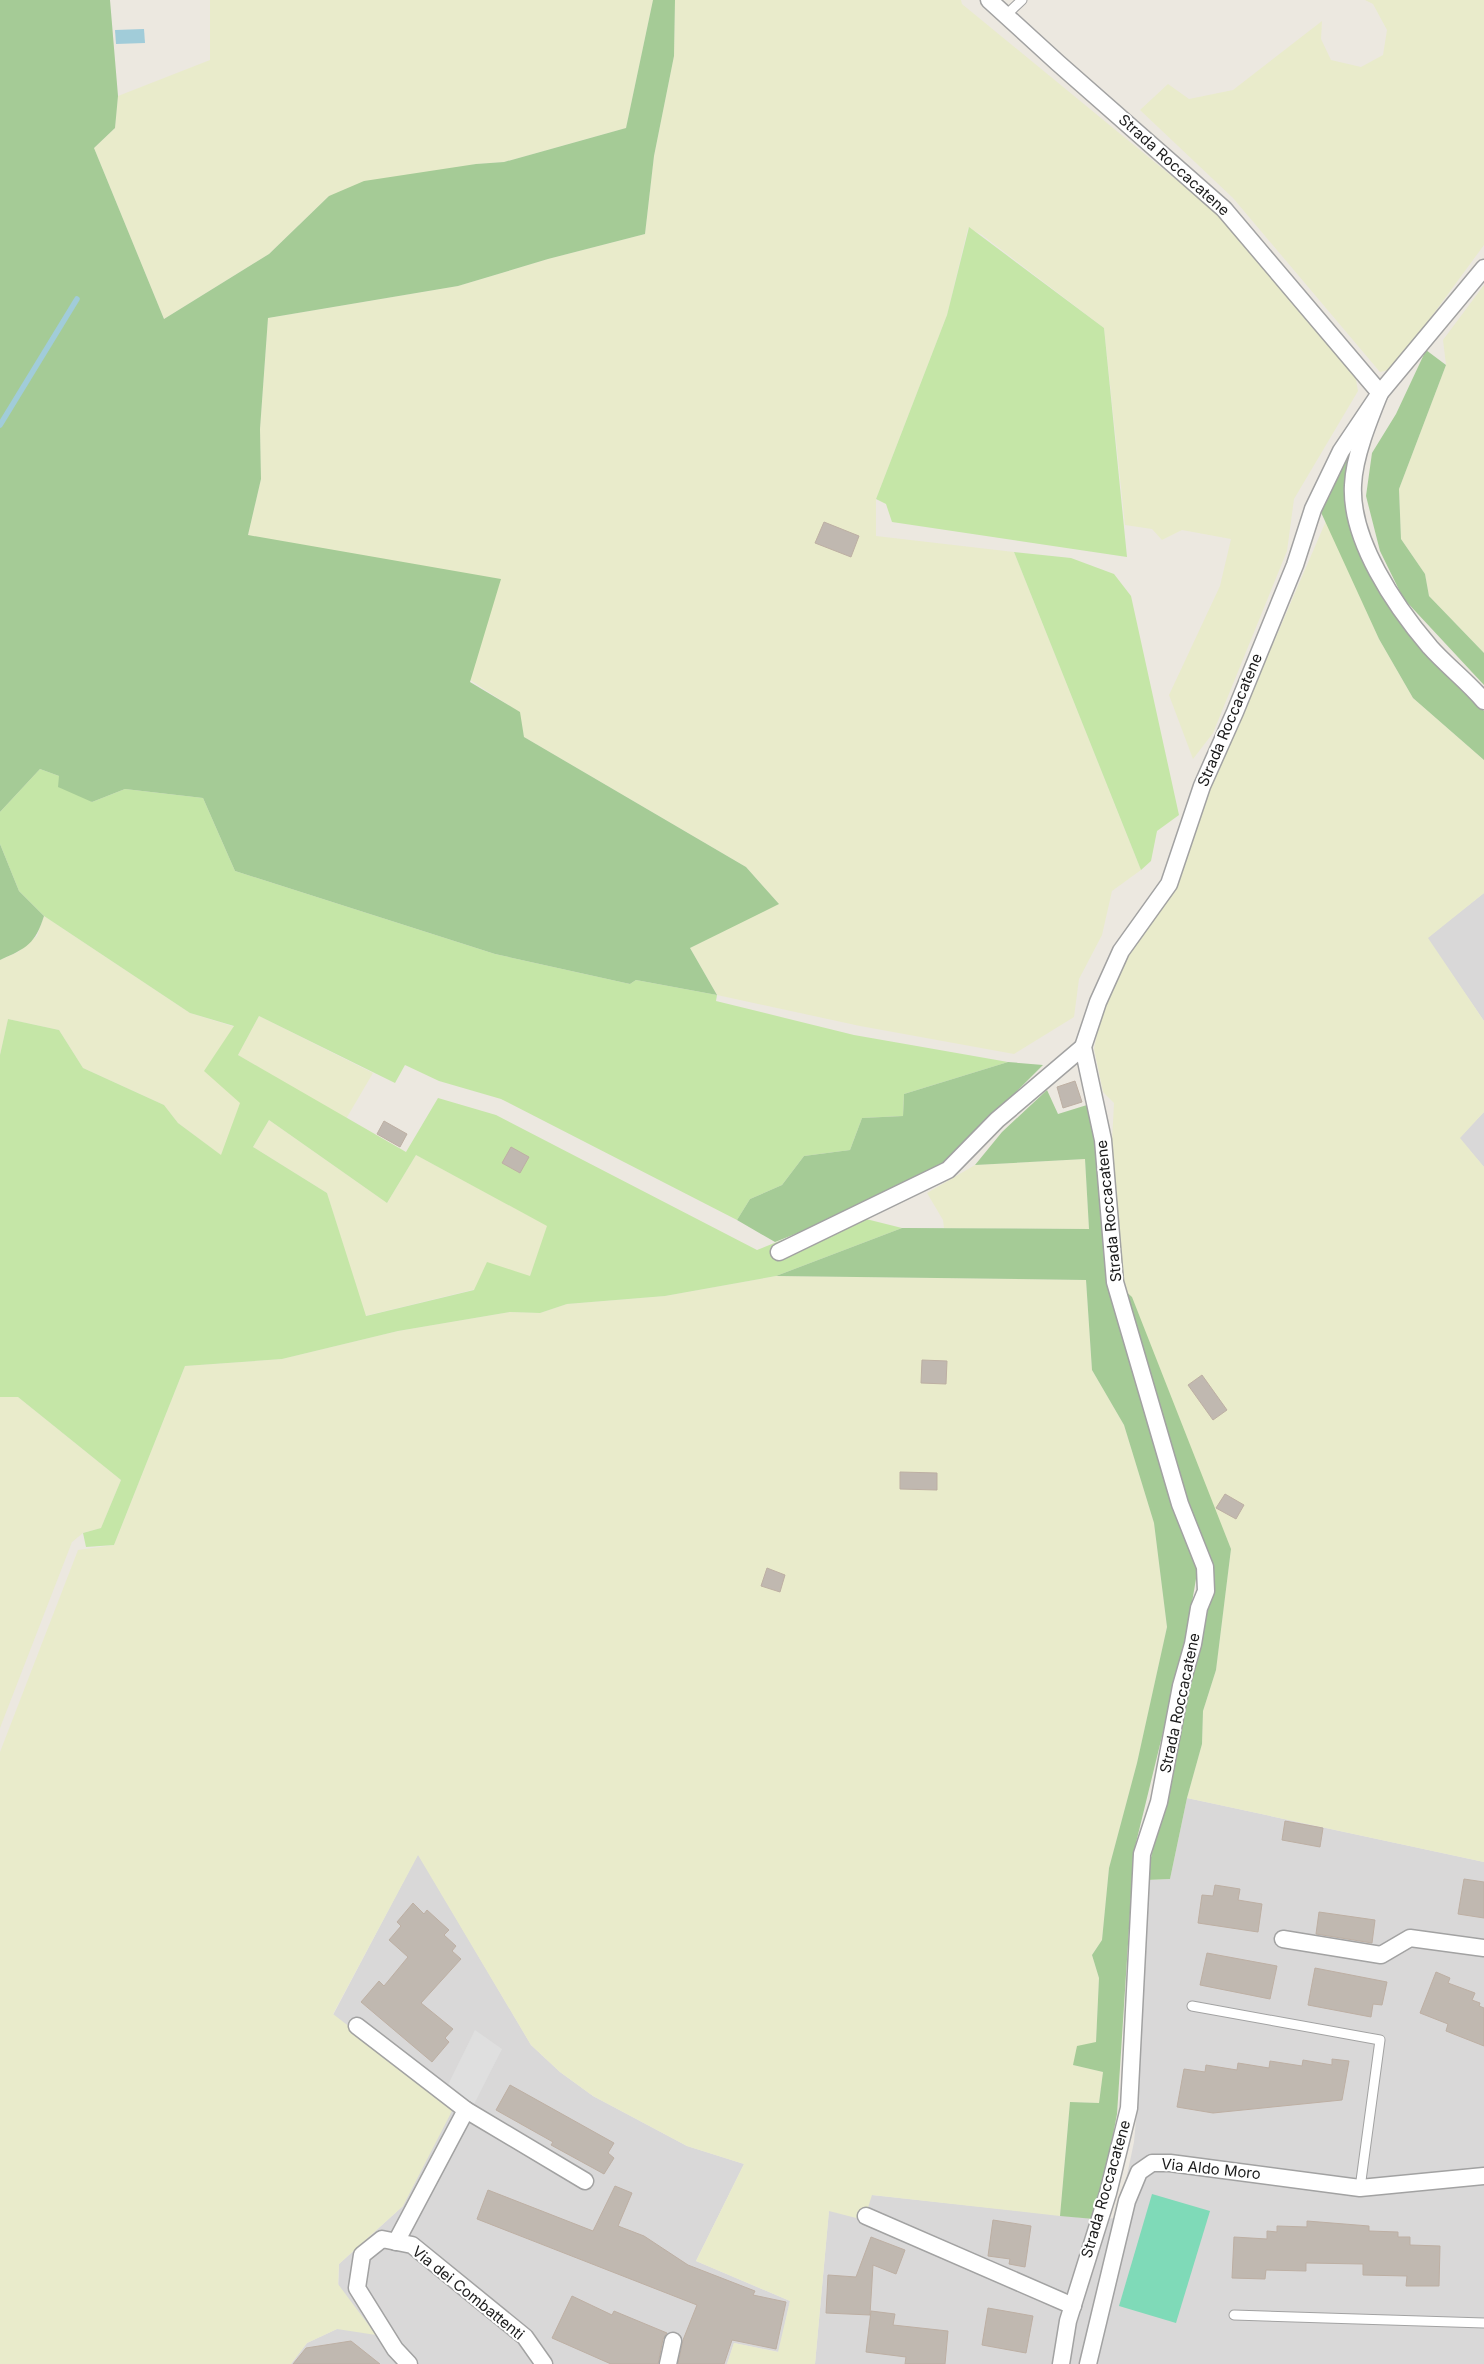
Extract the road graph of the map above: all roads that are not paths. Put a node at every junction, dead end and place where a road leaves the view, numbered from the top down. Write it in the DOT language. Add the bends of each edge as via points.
graph roads {
  1 [pos="989,0"];
  2 [pos="1022,0"];
  3 [pos="1005,16"];
  4 [pos="1484,268"];
  5 [pos="1380,393"];
  6 [pos="1484,701"];
  7 [pos="1083,1048"];
  8 [pos="779,1252"];
  9 [pos="1283,1939"];
  10 [pos="1484,1948"];
  11 [pos="1192,2006"];
  12 [pos="357,2026"];
  13 [pos="466,2110"];
  14 [pos="1484,2176"];
  15 [pos="585,2181"];
  16 [pos="1360,2188"];
  17 [pos="866,2216"];
  18 [pos="396,2242"];
  19 [pos="1073,2306"];
  20 [pos="1234,2315"];
  21 [pos="1484,2324"];
  22 [pos="673,2341"];
  23 [pos="409,2364"];
  24 [pos="544,2364"];
  25 [pos="668,2364"];
  26 [pos="1061,2364"];
  27 [pos="1088,2364"];
  1 -- 3 [label="street, Strada Roccacatene"];
  2 -- 3 [label="lane"];
  3 -- 5 [label="street, Strada Roccacatene" via="1224,209"];
  4 -- 5 [label="street, Strada Roccacatene"];
  5 -- 6 [label="street" via="1365,431 1353,482 1358,525 1392,596 1431,647"];
  5 -- 7 [label="street, Strada Roccacatene" via="1341,451 1313,509 1295,565 1202,786 1169,884 1121,951 1098,1002"];
  7 -- 8 [label="street" via="997,1120 948,1170"];
  7 -- 19 [label="street, Strada Roccacatene" via="1103,1140 1115,1282 1180,1504 1205,1568 1206,1591 1181,1686 1159,1802 1142,1854 1129,2108 1108,2193"];
  9 -- 10 [label="street" via="1381,1955 1410,1938"];
  11 -- 16 [label="lane" via="1380,2040"];
  12 -- 13 [label="street"];
  13 -- 15 [label="street"];
  13 -- 18 [label="street"];
  14 -- 16 [label="street, Via Aldo Moro"];
  16 -- 27 [label="street, Via Aldo Moro" via="1152,2163 1139,2172 1127,2201"];
  17 -- 19 [label="street"];
  18 -- 23 [label="street, Via dei Combattenti" via="382,2239 362,2255 357,2288 395,2349"];
  18 -- 24 [label="street, Via dei Combattenti" via="412,2246 525,2337"];
  19 -- 26 [label="street, Strada Roccacatene"];
  20 -- 21 [label="lane"];
  22 -- 25 [label="street"];
}
